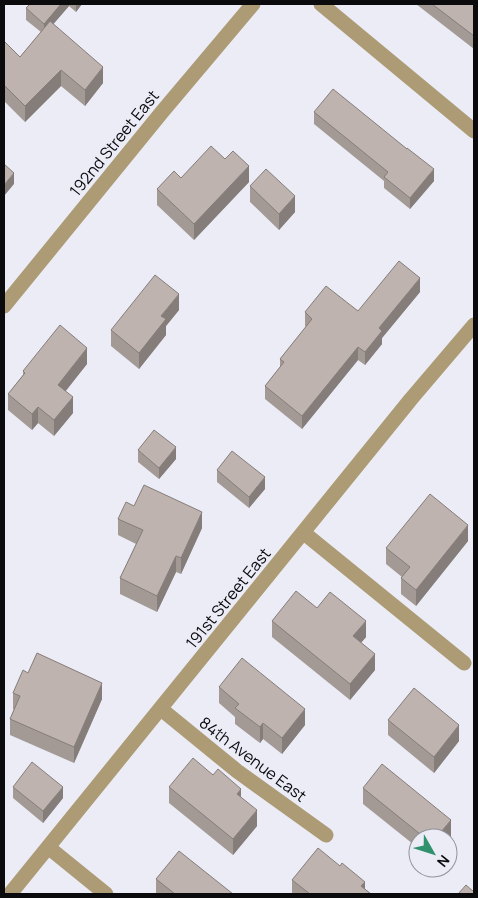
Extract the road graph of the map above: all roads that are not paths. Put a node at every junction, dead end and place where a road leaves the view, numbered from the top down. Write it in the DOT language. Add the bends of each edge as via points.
graph roads {
  1 [pos="253,4"];
  2 [pos="321,4"];
  3 [pos="474,131"];
  4 [pos="4,306"];
  5 [pos="474,325"];
  6 [pos="304,532"];
  7 [pos="464,663"];
  8 [pos="161,709"];
  9 [pos="326,835"];
  10 [pos="48,847"];
  11 [pos="10,894"];
  12 [pos="106,894"];
  1 -- 4 [label="street, 192nd Street East"];
  2 -- 3 [label="street"];
  5 -- 6 [label="street, 191st Street East"];
  6 -- 7 [label="street"];
  6 -- 8 [label="street, 191st Street East"];
  8 -- 9 [label="street, 84th Avenue East" via="237,771"];
  8 -- 10 [label="street, 191st Street East"];
  10 -- 11 [label="street, 191st Street East"];
  10 -- 12 [label="street"];
}
